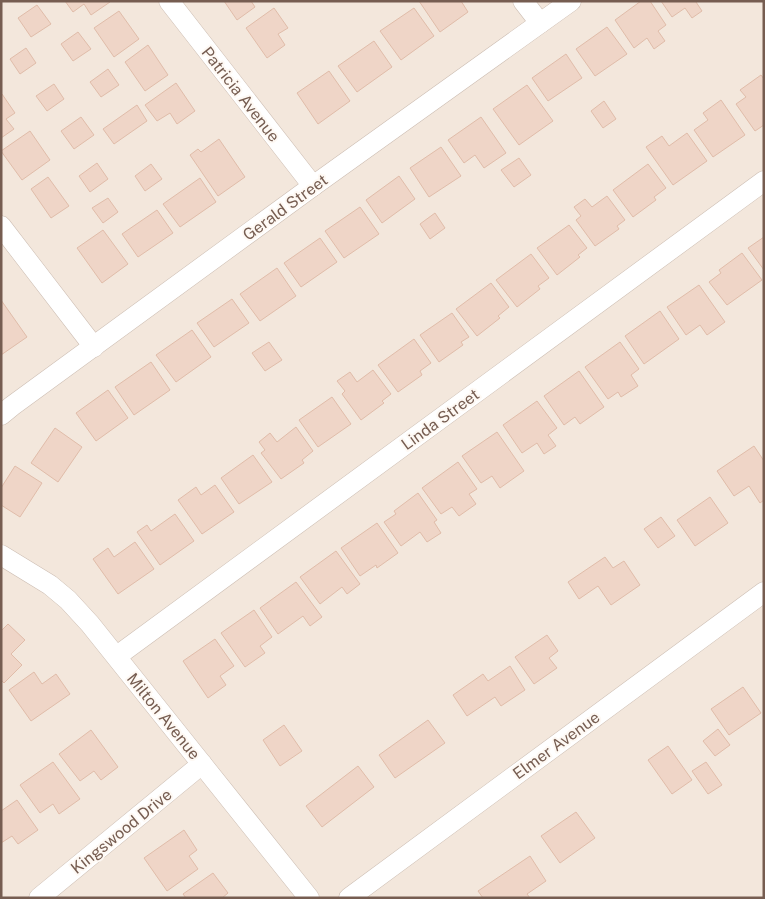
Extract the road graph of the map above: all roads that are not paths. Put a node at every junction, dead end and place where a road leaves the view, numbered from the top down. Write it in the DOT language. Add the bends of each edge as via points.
graph roads {
  1 [pos="169,1"];
  2 [pos="523,1"];
  3 [pos="571,1"];
  4 [pos="540,23"];
  5 [pos="764,181"];
  6 [pos="313,186"];
  7 [pos="1,226"];
  8 [pos="94,347"];
  9 [pos="1,415"];
  10 [pos="1,555"];
  11 [pos="764,592"];
  12 [pos="117,656"];
  13 [pos="202,764"];
  14 [pos="40,898"];
  15 [pos="309,898"];
  16 [pos="349,898"];
  1 -- 6 [label="street, Patricia Avenue"];
  2 -- 4 [label="street"];
  3 -- 4 [label="street, Gerald Street"];
  4 -- 6 [label="street, Gerald Street"];
  5 -- 12 [label="street, Linda Street"];
  6 -- 8 [label="street, Gerald Street"];
  7 -- 8 [label="street"];
  8 -- 9 [label="street, Gerald Street"];
  10 -- 12 [label="street, Milton Avenue" via="62,595"];
  11 -- 16 [label="street, Elmer Avenue"];
  12 -- 13 [label="street, Milton Avenue"];
  13 -- 14 [label="street, Kingswood Drive"];
  13 -- 15 [label="street, Milton Avenue"];
}
